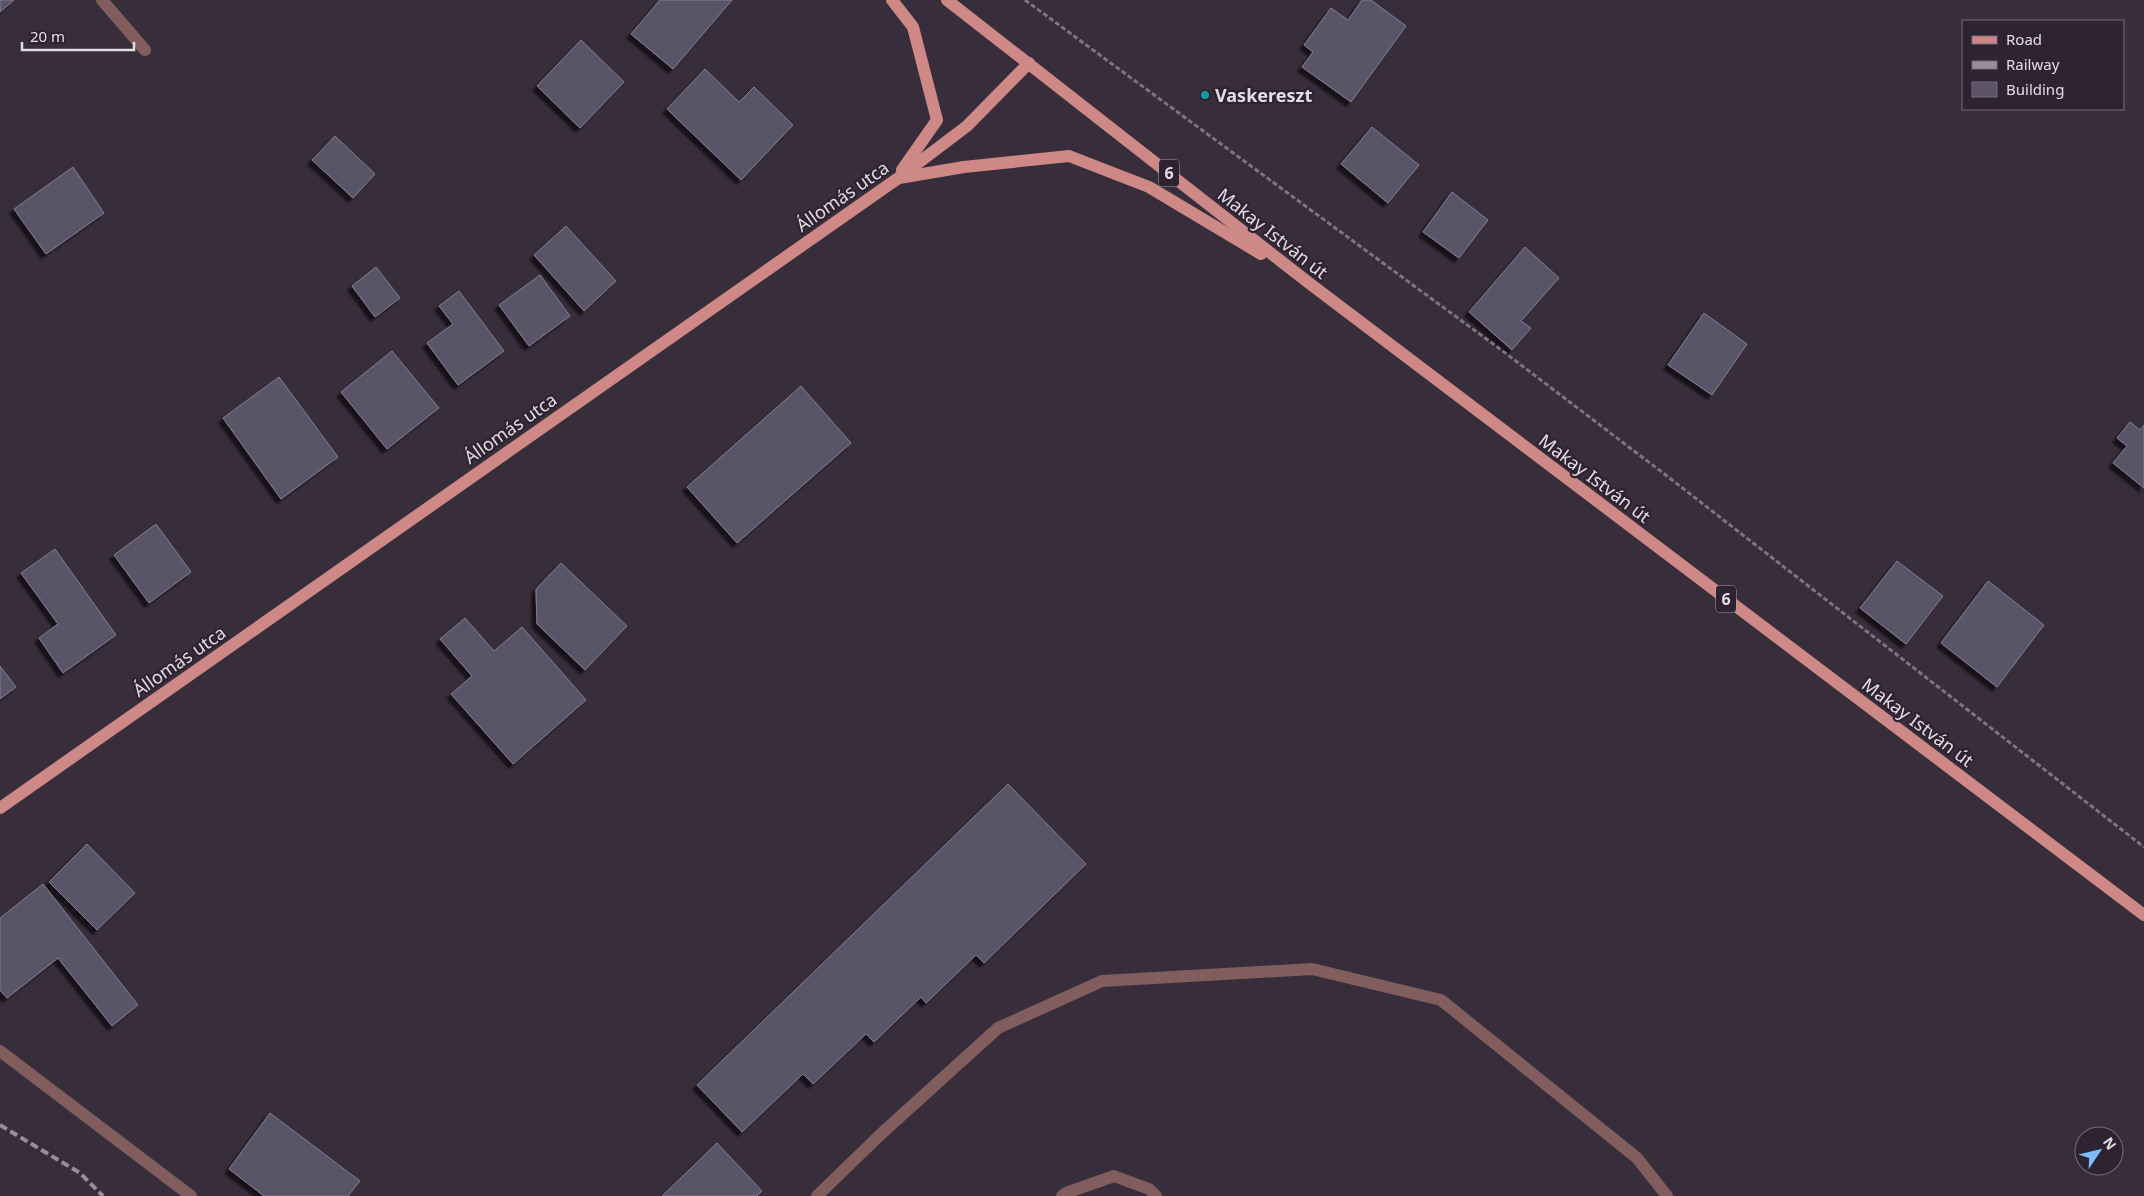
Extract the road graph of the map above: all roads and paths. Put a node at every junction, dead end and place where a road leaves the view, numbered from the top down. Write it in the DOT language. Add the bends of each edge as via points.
graph roads {
  1 [pos="102,0"];
  2 [pos="892,0"];
  3 [pos="948,0"];
  4 [pos="1025,0"];
  5 [pos="145,50"];
  6 [pos="1029,63"];
  7 [pos="897,179"];
  8 [pos="1308,283"];
  9 [pos="0,808"];
  10 [pos="2144,847"];
  11 [pos="2144,916"];
  12 [pos="0,1051"];
  13 [pos="191,1196"];
  14 [pos="817,1196"];
  15 [pos="1062,1196"];
  16 [pos="1156,1196"];
  17 [pos="1667,1196"];
  1 -- 5 [label="street"];
  2 -- 7 [label="main road" via="913,27 937,120"];
  3 -- 6 [label="main road, 6"];
  4 -- 10 [label="path" via="1604,427"];
  6 -- 7 [label="main road, Állomás utca" via="967,126"];
  6 -- 8 [label="main road, Makay István út / 6"];
  7 -- 8 [label="main road" via="964,167 1069,156 1149,187"];
  7 -- 9 [label="main road, Állomás utca"];
  8 -- 11 [label="main road, Makay István út / 6"];
  12 -- 13 [label="street"];
  14 -- 17 [label="street" via="998,1028 1102,981 1312,969 1440,1000 1637,1158"];
  15 -- 16 [label="street" via="1114,1176 1149,1189"];
}
